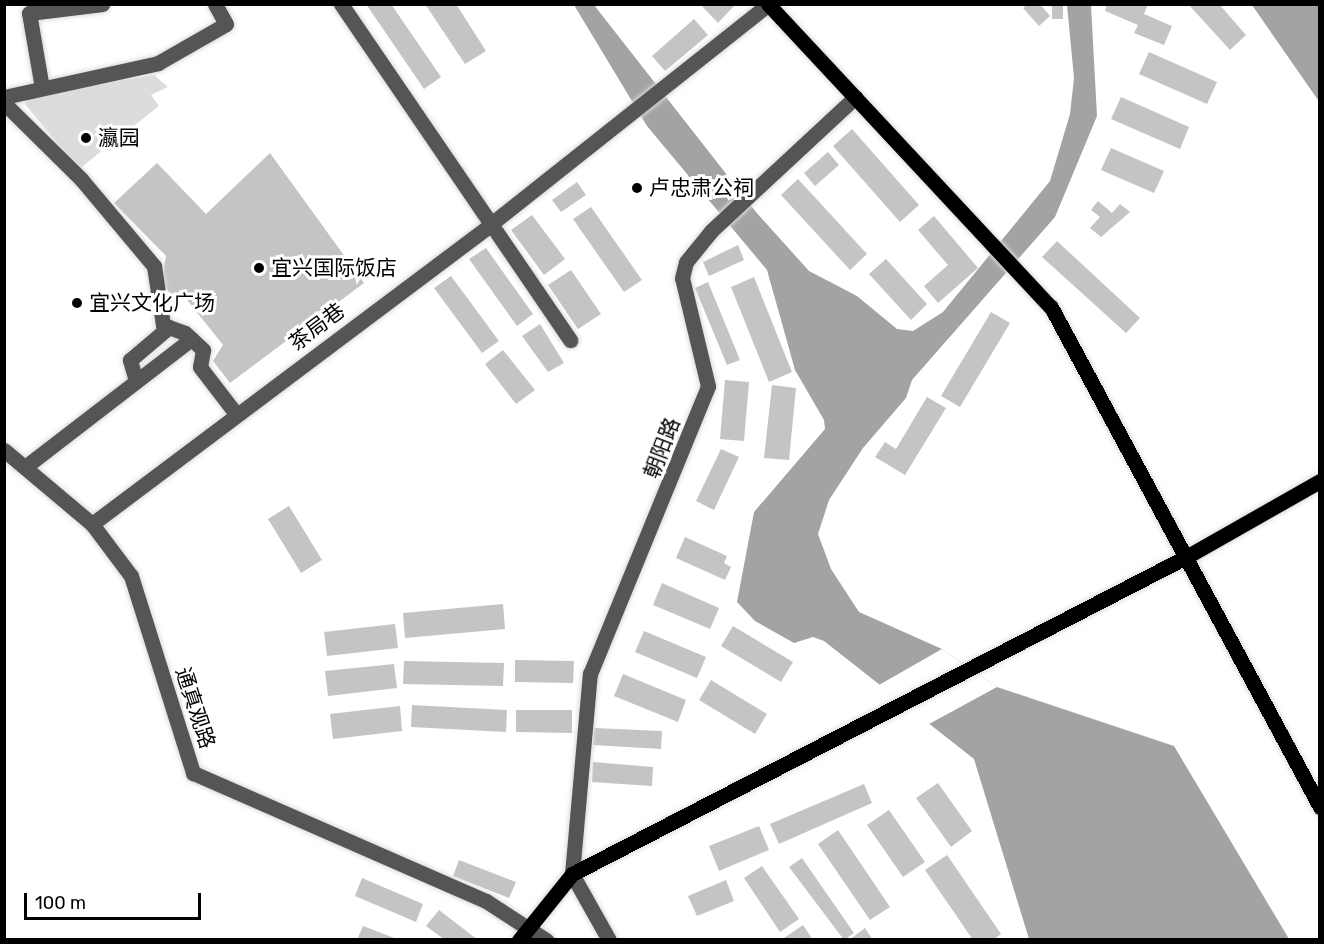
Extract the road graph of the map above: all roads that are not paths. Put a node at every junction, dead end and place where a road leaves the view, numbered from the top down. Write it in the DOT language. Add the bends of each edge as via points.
graph roads {
  1 [pos="102,4"];
  2 [pos="215,4"];
  3 [pos="341,4"];
  4 [pos="769,5"];
  5 [pos="42,88"];
  6 [pos="4,97"];
  7 [pos="855,98"];
  8 [pos="4,103"];
  9 [pos="491,224"];
  10 [pos="169,327"];
  11 [pos="191,339"];
  12 [pos="570,340"];
  13 [pos="136,381"];
  14 [pos="236,414"];
  15 [pos="4,450"];
  16 [pos="25,467"];
  17 [pos="1320,481"];
  18 [pos="92,525"];
  19 [pos="1186,557"];
  20 [pos="1320,807"];
  21 [pos="572,874"];
  22 [pos="529,927"];
  23 [pos="519,939"];
  24 [pos="546,939"];
  25 [pos="609,939"];
  1 -- 5 [label="street" via="29,13"];
  2 -- 5 [label="street" via="226,24 158,63"];
  3 -- 9 [label="street"];
  4 -- 7 [label="main road"];
  4 -- 9 [label="street, 茶局巷"];
  5 -- 6 [label="street"];
  7 -- 19 [label="main road" via="990,236 1051,307"];
  7 -- 21 [label="street, 朝阳路" via="718,225 686,262 682,278 708,386 590,674"];
  8 -- 10 [label="street" via="81,179 154,266 164,324"];
  9 -- 12 [label="street"];
  9 -- 14 [label="street, 茶局巷"];
  10 -- 11 [label="street"];
  10 -- 13 [label="street" via="130,360"];
  11 -- 13 [label="street"];
  11 -- 14 [label="street" via="203,350 200,367"];
  13 -- 16 [label="street"];
  14 -- 18 [label="street, 茶局巷"];
  15 -- 16 [label="street, 通真观路"];
  16 -- 18 [label="street, 通真观路"];
  17 -- 19 [label="main road"];
  18 -- 22 [label="street, 通真观路" via="130,576 193,773 486,901"];
  19 -- 20 [label="main road"];
  19 -- 21 [label="main road"];
  21 -- 22 [label="main road"];
  21 -- 25 [label="street"];
  22 -- 23 [label="main road"];
  22 -- 24 [label="street, 通真观路"];
}
